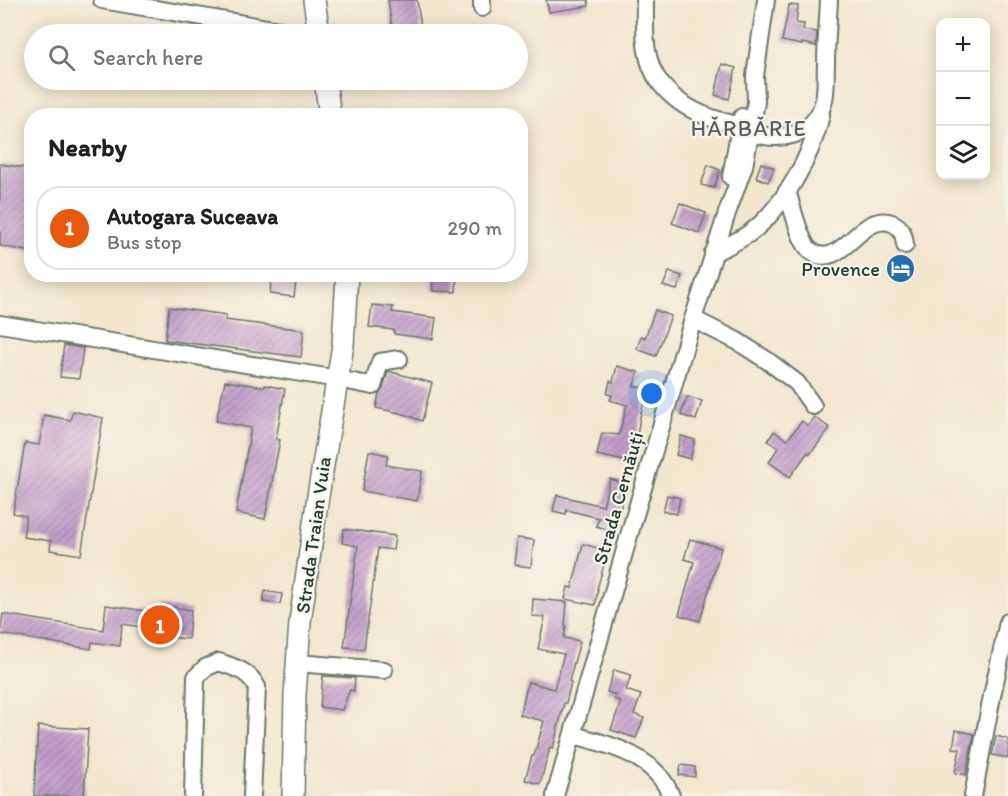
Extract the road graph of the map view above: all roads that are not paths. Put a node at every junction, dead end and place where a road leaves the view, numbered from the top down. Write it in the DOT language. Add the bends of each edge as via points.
graph roads {
  1 [pos="102,0"];
  2 [pos="314,0"];
  3 [pos="645,0"];
  4 [pos="766,0"];
  5 [pos="830,0"];
  6 [pos="244,24"];
  7 [pos="318,24"];
  8 [pos="825,65"];
  9 [pos="326,90"];
  10 [pos="823,106"];
  11 [pos="329,108"];
  12 [pos="748,127"];
  13 [pos="787,191"];
  14 [pos="905,245"];
  15 [pos="713,253"];
  16 [pos="347,282"];
  17 [pos="693,320"];
  18 [pos="0,324"];
  19 [pos="399,359"];
  20 [pos="338,379"];
  21 [pos="813,406"];
  22 [pos="1008,622"];
  23 [pos="297,663"];
  24 [pos="384,670"];
  25 [pos="573,735"];
  26 [pos="193,796"];
  27 [pos="252,796"];
  28 [pos="293,796"];
  29 [pos="555,796"];
  30 [pos="671,796"];
  31 [pos="973,796"];
  1 -- 6 [label="street"];
  2 -- 7 [label="main road"];
  3 -- 12 [label="street" via="647,52 660,83 690,109"];
  4 -- 12 [label="street, Strada Cernăuți" via="755,76 756,102"];
  5 -- 8 [label="street"];
  8 -- 10 [label="street"];
  8 -- 12 [label="street" via="815,101 801,119 781,127"];
  9 -- 11 [label="main road"];
  10 -- 12 [label="street" via="810,125 796,134 776,136"];
  10 -- 13 [label="street" via="810,151"];
  12 -- 15 [label="street, Strada Cernăuți" via="733,163 727,213"];
  13 -- 14 [label="street" via="806,247 818,256 832,254 859,232 882,222 900,229"];
  13 -- 15 [label="street" via="750,232"];
  15 -- 17 [label="street, Strada Cernăuți"];
  16 -- 20 [label="main road, Strada Traian Vuia"];
  17 -- 21 [label="street" via="768,361 798,383"];
  17 -- 25 [label="street, Strada Cernăuți"];
  18 -- 20 [label="street"];
  19 -- 20 [label="street" via="380,362 373,386"];
  20 -- 23 [label="main road, Strada Traian Vuia" via="305,584"];
  22 -- 31 [label="street"];
  23 -- 24 [label="street"];
  23 -- 28 [label="main road, Strada Traian Vuia"];
  25 -- 29 [label="street, Strada Cernăuți"];
  25 -- 30 [label="street" via="614,746 643,762 656,772"];
  26 -- 27 [label="street" via="196,677 219,662 245,672 257,687"];
}
